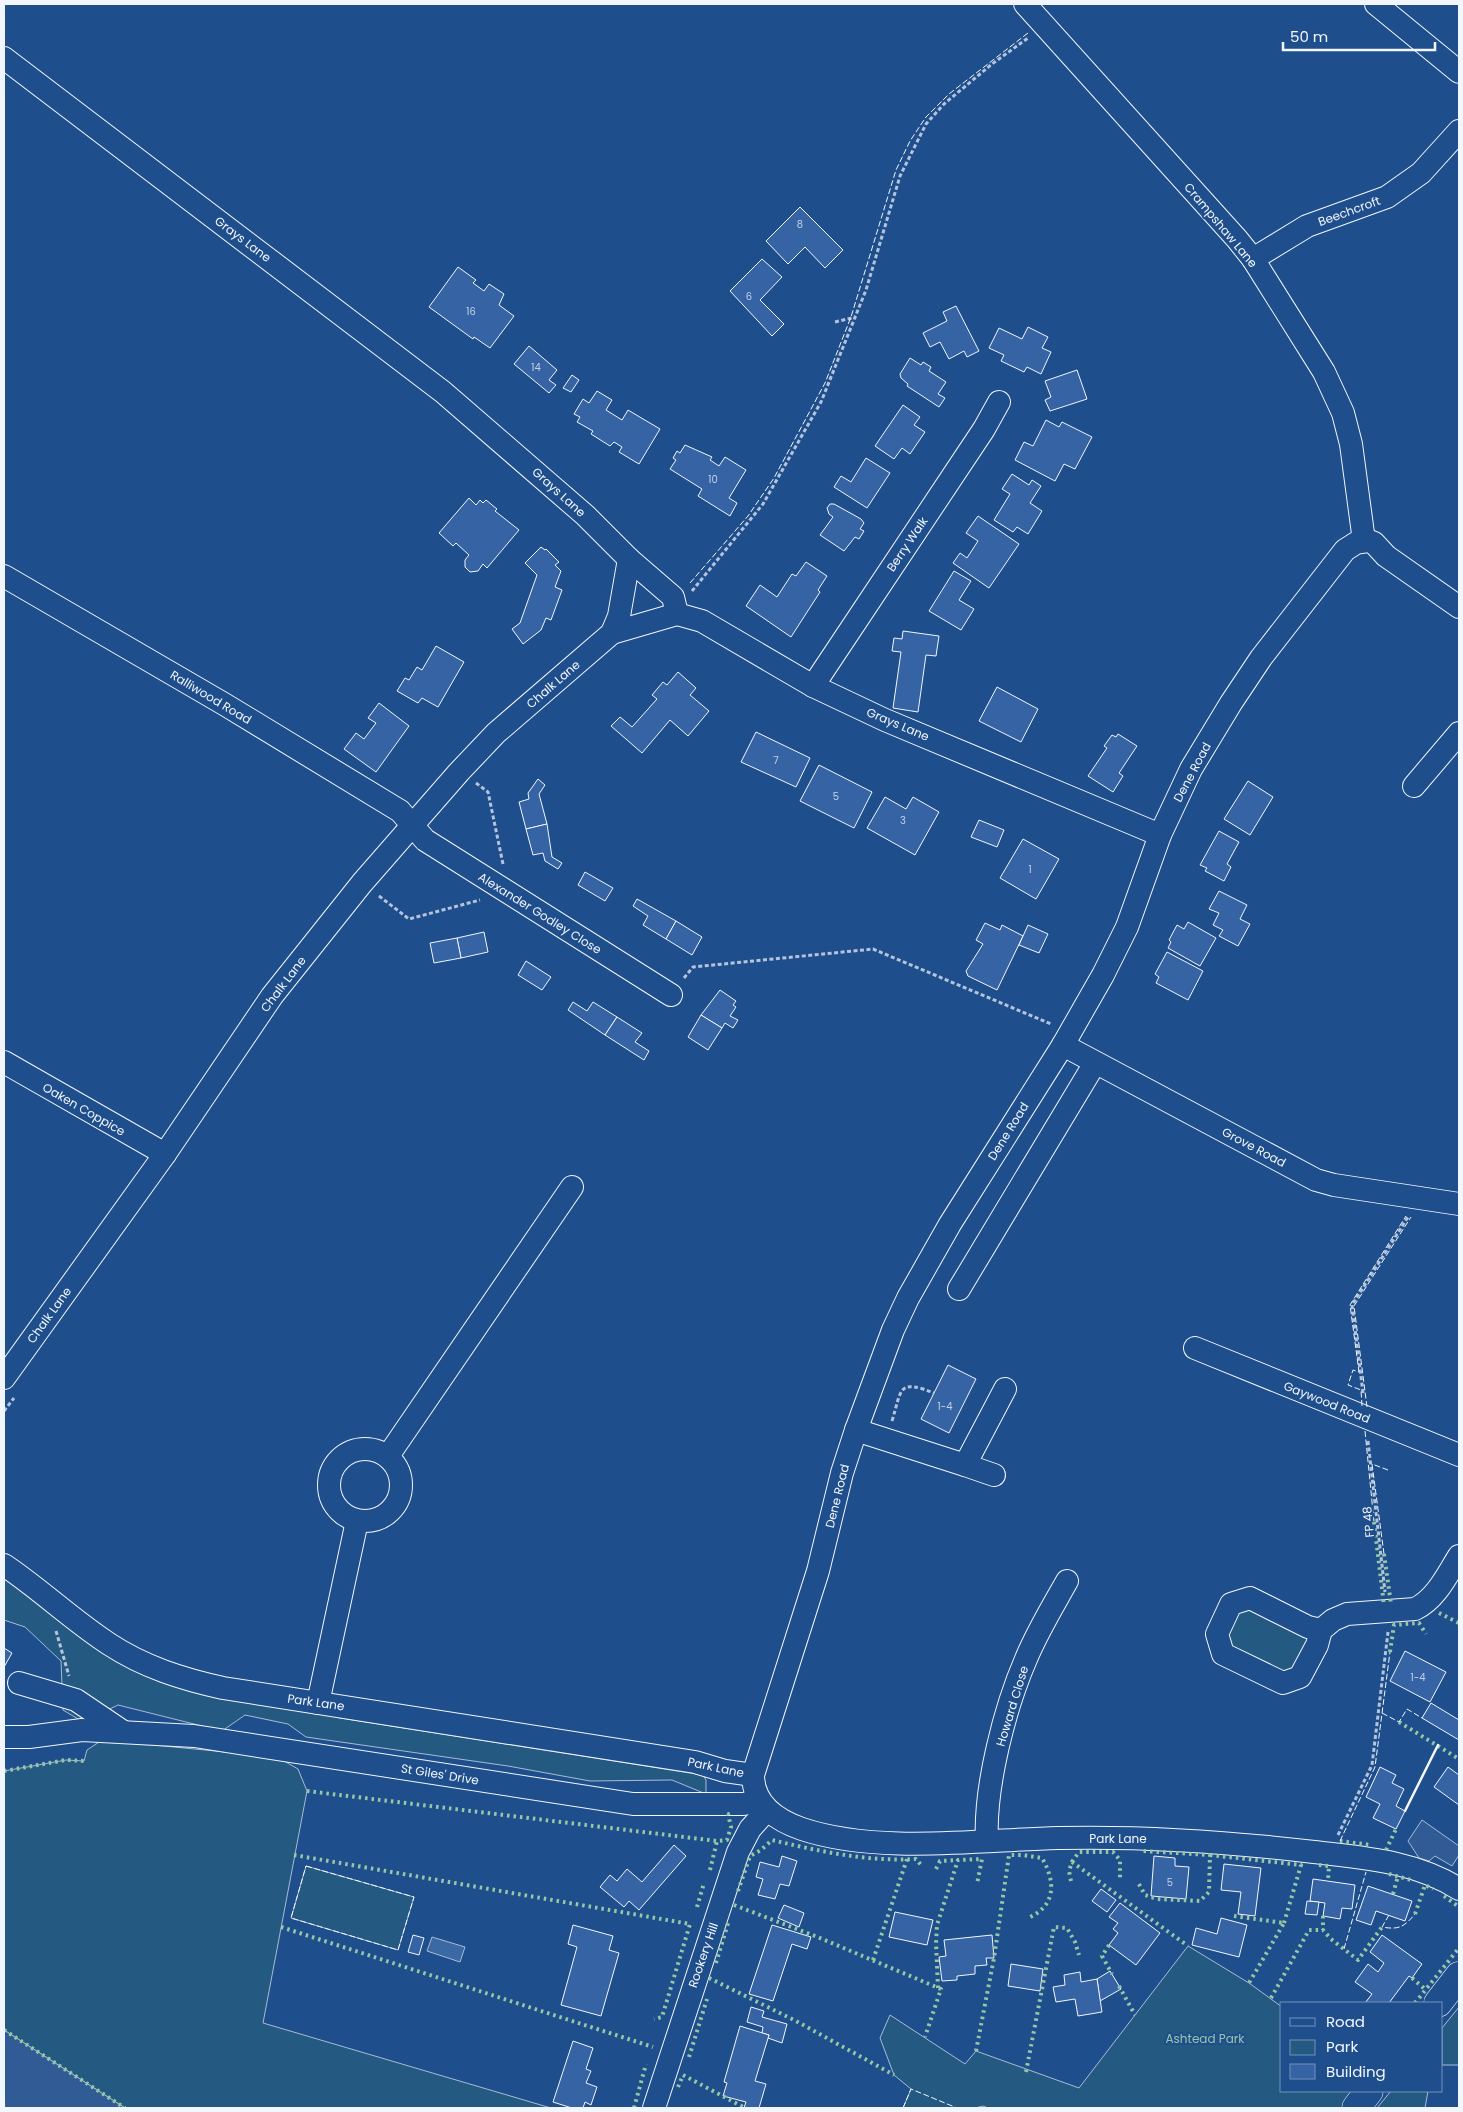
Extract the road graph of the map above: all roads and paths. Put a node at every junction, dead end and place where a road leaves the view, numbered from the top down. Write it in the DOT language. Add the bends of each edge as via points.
graph roads {
  1 [pos="1025,4"];
  2 [pos="1376,4"];
  3 [pos="1044,25"];
  4 [pos="4,58"];
  5 [pos="1459,72"];
  6 [pos="1459,131"];
  7 [pos="1253,259"];
  8 [pos="856,317"];
  9 [pos="835,322"];
  10 [pos="999,402"];
  11 [pos="1364,541"];
  12 [pos="629,560"];
  13 [pos="4,576"];
  14 [pos="1459,607"];
  15 [pos="678,614"];
  16 [pos="612,633"];
  17 [pos="814,686"];
  18 [pos="1459,733"];
  19 [pos="480,775"];
  20 [pos="1414,786"];
  21 [pos="414,825"];
  22 [pos="1160,835"];
  23 [pos="383,888"];
  24 [pos="509,892"];
  25 [pos="671,995"];
  26 [pos="1067,1039"];
  27 [pos="4,1062"];
  28 [pos="1095,1063"];
  29 [pos="165,1154"];
  30 [pos="572,1187"];
  31 [pos="1415,1197"];
  32 [pos="1458,1201"];
  33 [pos="960,1289"];
  34 [pos="1195,1348"];
  35 [pos="10,1386"];
  36 [pos="1005,1389"];
  37 [pos="934,1393"];
  38 [pos="4,1412"];
  39 [pos="1367,1418"];
  40 [pos="856,1430"];
  41 [pos="887,1440"];
  42 [pos="1459,1455"];
  43 [pos="388,1456"];
  44 [pos="965,1465"];
  45 [pos="994,1475"];
  46 [pos="357,1521"];
  47 [pos="1459,1556"];
  48 [pos="4,1565"];
  49 [pos="1067,1581"];
  50 [pos="1388,1612"];
  51 [pos="54,1627"];
  52 [pos="1321,1630"];
  53 [pos="19,1683"];
  54 [pos="76,1700"];
  55 [pos="318,1703"];
  56 [pos="122,1731"];
  57 [pos="4,1737"];
  58 [pos="753,1775"];
  59 [pos="762,1805"];
  60 [pos="987,1841"];
  61 [pos="1332,1854"];
  62 [pos="1459,1889"];
  63 [pos="1459,1976"];
  64 [pos="1439,2002"];
  65 [pos="1368,2092"];
  66 [pos="654,2108"];
  67 [pos="1356,2108"];
  1 -- 3 [label="street, Crampshaw Lane"];
  2 -- 5 [label="street"];
  3 -- 7 [label="street, Crampshaw Lane"];
  3 -- 8 [label="path" via="944,104 926,124 900,176"];
  4 -- 12 [label="street, Grays Lane" via="443,392 585,515"];
  6 -- 7 [label="street, Beechcroft" via="1422,173 1387,197 1307,226"];
  7 -- 11 [label="street, Crampshaw Lane" via="1324,372 1343,413 1351,444"];
  8 -- 9 [label="path"];
  8 -- 15 [label="path" via="821,402 791,456 762,504 692,590"];
  10 -- 17 [label="street, Berry Walk"];
  11 -- 14 [label="street" via="1374,542 1386,556"];
  11 -- 22 [label="street, Dene Road" via="1356,542 1345,550 1260,658 1191,769"];
  12 -- 15 [label="street, Grays Lane" via="673,597"];
  12 -- 16 [label="street" via="619,616"];
  13 -- 21 [label="street, Ralliwood Road" via="392,806"];
  15 -- 16 [label="street, Chalk Lane"];
  15 -- 17 [label="street, Grays Lane" via="702,621"];
  16 -- 21 [label="street, Chalk Lane" via="496,733"];
  17 -- 22 [label="street, Grays Lane" via="884,720"];
  18 -- 20 [label="street"];
  19 -- 24 [label="path" via="473,781 488,792"];
  21 -- 24 [label="street, Alexander Godley Close" via="425,840"];
  21 -- 29 [label="street, Chalk Lane" via="272,996"];
  22 -- 26 [label="street, Dene Road" via="1127,928"];
  23 -- 24 [label="path" via="377,895 409,919"];
  24 -- 25 [label="street, Alexander Godley Close"];
  25 -- 26 [label="path" via="692,968 873,949"];
  26 -- 28 [label="street, Grove Road"];
  26 -- 40 [label="street, Dene Road" via="950,1224 908,1298"];
  27 -- 29 [label="street, Oaken Coppice"];
  28 -- 31 [label="street, Grove Road" via="1316,1180"];
  28 -- 33 [label="street"];
  29 -- 35 [label="street, Chalk Lane"];
  30 -- 43 [label="street"];
  31 -- 32 [label="street, Grove Road"];
  31 -- 39 [label="path, FP 48" via="1410,1214 1352,1305"];
  34 -- 39 [label="street, Gaywood Road"];
  35 -- 38 [label="path"];
  36 -- 44 [label="street"];
  37 -- 41 [label="path" via="914,1385 901,1392"];
  39 -- 42 [label="street, Gaywood Road"];
  39 -- 50 [label="path, FP 48"];
  40 -- 41 [label="street"];
  40 -- 58 [label="street, Dene Road" via="818,1571"];
  41 -- 44 [label="street"];
  43 -- 46 [label="street" via="398,1468 402,1484 399,1500 388,1514 374,1521"];
  43 -- 46 [label="street" via="373,1449 357,1449 342,1457 332,1469 329,1485 332,1501 342,1514"];
  44 -- 45 [label="street"];
  46 -- 55 [label="street"];
  47 -- 50 [label="street" via="1432,1598 1415,1609"];
  48 -- 55 [label="street, Park Lane" via="108,1644 153,1668 206,1684"];
  49 -- 60 [label="street, Howard Close" via="1015,1685 987,1804"];
  50 -- 52 [label="street" via="1347,1614"];
  50 -- 61 [label="path, FP 48" via="1390,1620 1372,1765"];
  51 -- 54 [label="path"];
  52 -- 52 [label="street" via="1300,1677 1283,1683 1223,1654 1217,1634 1231,1604 1250,1598 1308,1627"];
  53 -- 54 [label="street"];
  54 -- 56 [label="street"];
  55 -- 58 [label="street, Park Lane" via="695,1762"];
  56 -- 57 [label="street, St Giles' Drive" via="82,1730"];
  56 -- 59 [label="street, St Giles' Drive" via="194,1736 633,1804"];
  58 -- 59 [label="street, Park Lane" via="753,1788"];
  59 -- 60 [label="street, Park Lane" via="801,1829 857,1839 912,1843"];
  59 -- 66 [label="street, Rookery Hill" via="738,1852"];
  60 -- 61 [label="street, Park Lane" via="1172,1838"];
  61 -- 62 [label="street, Park Lane" via="1412,1867"];
  63 -- 64 [label="highway"];
  65 -- 67 [label="highway"];
}
